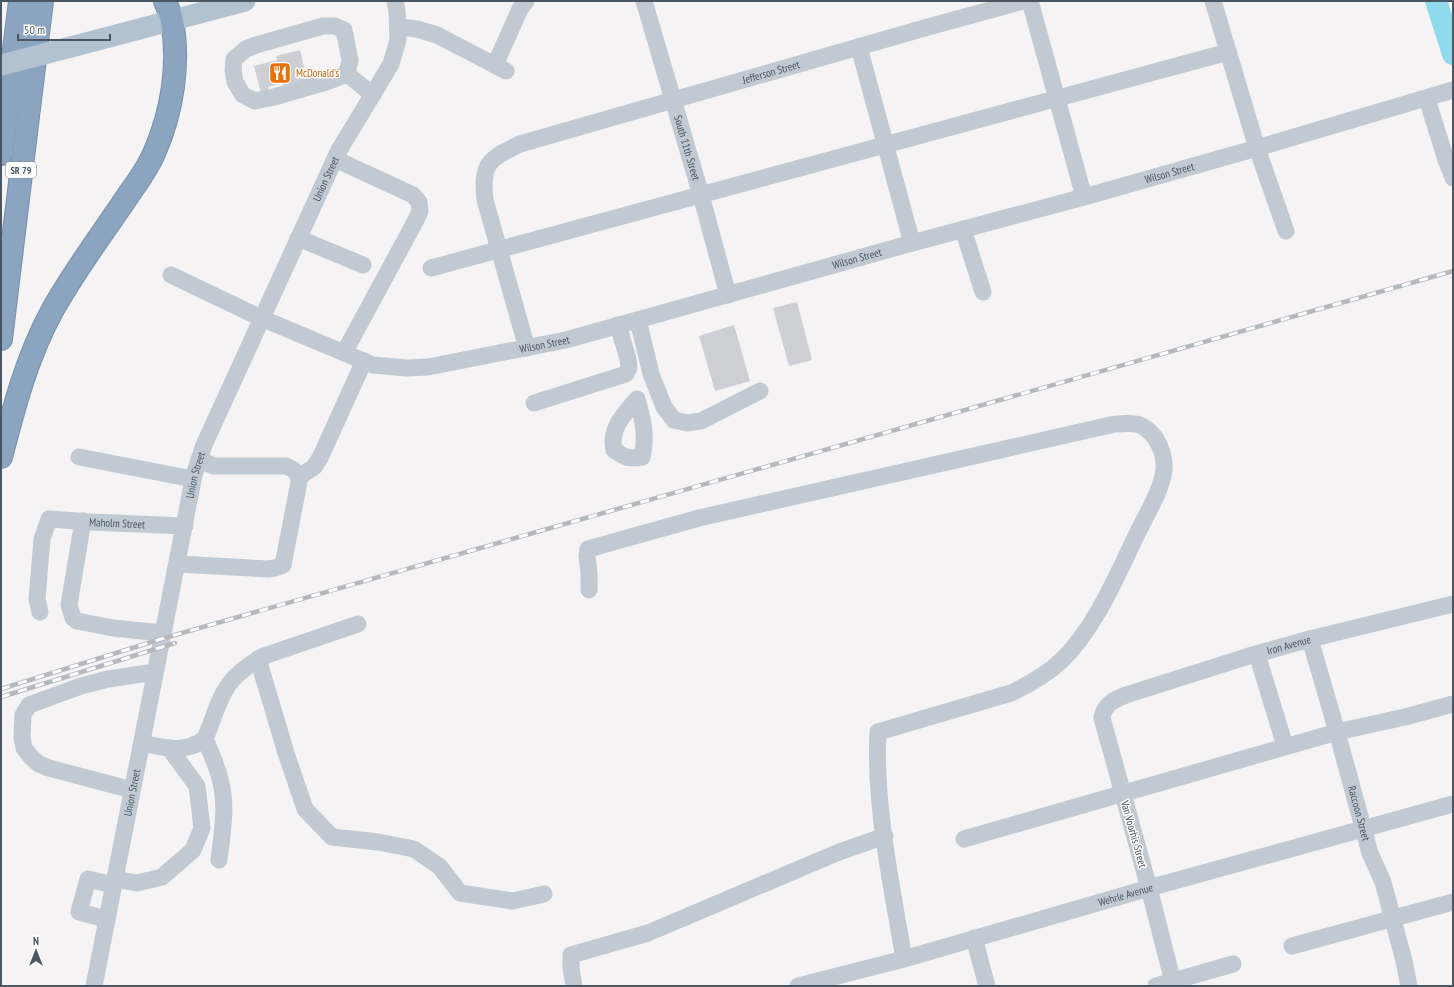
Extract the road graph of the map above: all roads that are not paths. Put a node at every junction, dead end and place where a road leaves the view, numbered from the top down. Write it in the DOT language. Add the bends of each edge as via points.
graph roads {
  1 [pos="20,1"];
  2 [pos="42,1"];
  3 [pos="245,1"];
  4 [pos="395,1"];
  5 [pos="526,1"];
  6 [pos="644,1"];
  7 [pos="1023,1"];
  8 [pos="1030,1"];
  9 [pos="1213,1"];
  10 [pos="168,11"];
  11 [pos="399,27"];
  12 [pos="859,47"];
  13 [pos="1228,52"];
  14 [pos="1,65"];
  15 [pos="347,74"];
  16 [pos="1448,92"];
  17 [pos="372,95"];
  18 [pos="1057,99"];
  19 [pos="1426,99"];
  20 [pos="673,101"];
  21 [pos="886,145"];
  22 [pos="1257,148"];
  23 [pos="1,154"];
  24 [pos="335,158"];
  25 [pos="1453,178"];
  26 [pos="702,195"];
  27 [pos="1084,197"];
  28 [pos="963,229"];
  29 [pos="1286,231"];
  30 [pos="298,238"];
  31 [pos="912,243"];
  32 [pos="498,250"];
  33 [pos="363,265"];
  34 [pos="431,268"];
  35 [pos="171,275"];
  36 [pos="983,292"];
  37 [pos="728,295"];
  38 [pos="261,318"];
  39 [pos="638,320"];
  40 [pos="618,325"];
  41 [pos="1,339"];
  42 [pos="527,348"];
  43 [pos="344,353"];
  44 [pos="364,361"];
  45 [pos="629,368"];
  46 [pos="760,391"];
  47 [pos="637,399"];
  48 [pos="534,403"];
  49 [pos="1,457"];
  50 [pos="79,457"];
  51 [pos="199,460"];
  52 [pos="299,477"];
  53 [pos="193,479"];
  54 [pos="83,521"];
  55 [pos="185,526"];
  56 [pos="178,564"];
  57 [pos="589,590"];
  58 [pos="1453,604"];
  59 [pos="40,612"];
  60 [pos="358,624"];
  61 [pos="162,633"];
  62 [pos="1310,639"];
  63 [pos="1257,654"];
  64 [pos="258,659"];
  65 [pos="155,672"];
  66 [pos="1126,695"];
  67 [pos="1453,704"];
  68 [pos="1337,732"];
  69 [pos="205,739"];
  70 [pos="142,743"];
  71 [pos="1285,746"];
  72 [pos="169,748"];
  73 [pos="132,790"];
  74 [pos="1122,793"];
  75 [pos="1453,804"];
  76 [pos="1363,828"];
  77 [pos="885,836"];
  78 [pos="964,839"];
  79 [pos="219,860"];
  80 [pos="113,882"];
  81 [pos="1149,888"];
  82 [pos="544,894"];
  83 [pos="1453,902"];
  84 [pos="106,919"];
  85 [pos="1393,919"];
  86 [pos="974,938"];
  87 [pos="1292,946"];
  88 [pos="904,959"];
  89 [pos="1233,964"];
  90 [pos="845,980"];
  91 [pos="1174,984"];
  92 [pos="94,986"];
  93 [pos="574,986"];
  94 [pos="798,986"];
  95 [pos="987,986"];
  96 [pos="1156,986"];
  97 [pos="1409,986"];
  1 -- 23 [label="highway, SR 79"];
  2 -- 41 [label="highway, SR 79"];
  3 -- 10 [label="main road"];
  4 -- 11 [label="street, Union Street"];
  5 -- 11 [label="street" via="520,9 500,68 436,35"];
  6 -- 20 [label="street, South 11th Street"];
  7 -- 12 [label="street, Jefferson Street"];
  8 -- 18 [label="street"];
  9 -- 13 [label="street"];
  10 -- 14 [label="main road, bridge" via="71,47"];
  10 -- 49 [label="highway" via="174,51 174,81 168,112 155,152 66,288 36,342 22,379"];
  11 -- 17 [label="street, Union Street" via="391,64"];
  12 -- 20 [label="street, Jefferson Street"];
  12 -- 21 [label="street"];
  13 -- 18 [label="street"];
  13 -- 22 [label="street"];
  15 -- 15 [label="street" via="350,60 344,30 335,26 323,26 246,49 234,59 233,70 235,82 243,95 255,101"];
  15 -- 17 [label="street"];
  16 -- 19 [label="street, Wilson Street"];
  17 -- 24 [label="street, Union Street"];
  18 -- 21 [label="street"];
  18 -- 27 [label="street"];
  19 -- 22 [label="street, Wilson Street"];
  19 -- 25 [label="street"];
  20 -- 26 [label="street, South 11th Street"];
  20 -- 32 [label="street, Jefferson Street" via="520,144 491,160 486,168 483,187"];
  21 -- 26 [label="street"];
  21 -- 31 [label="street"];
  22 -- 27 [label="street, Wilson Street"];
  22 -- 29 [label="street"];
  24 -- 30 [label="street, Union Street"];
  24 -- 43 [label="street" via="413,196 419,202 420,211"];
  26 -- 32 [label="street"];
  26 -- 37 [label="street, South 11th Street"];
  27 -- 28 [label="street, Wilson Street"];
  28 -- 31 [label="street, Wilson Street"];
  28 -- 36 [label="street"];
  30 -- 33 [label="street"];
  30 -- 38 [label="street, Union Street"];
  31 -- 37 [label="street, Wilson Street"];
  32 -- 34 [label="street"];
  32 -- 42 [label="street, Jefferson Street"];
  35 -- 38 [label="street, Wilson Street"];
  37 -- 39 [label="street, Wilson Street"];
  38 -- 43 [label="street, Wilson Street"];
  38 -- 51 [label="street, Union Street"];
  39 -- 40 [label="street, Wilson Street"];
  39 -- 46 [label="street" via="651,374 664,406 674,420 687,423 700,421"];
  40 -- 42 [label="street, Wilson Street"];
  40 -- 45 [label="street"];
  42 -- 44 [label="street, Wilson Street" via="428,367 389,367"];
  43 -- 44 [label="street, Wilson Street"];
  44 -- 52 [label="street" via="320,458 314,467"];
  45 -- 47 [label="street"];
  45 -- 48 [label="street" via="626,374"];
  50 -- 53 [label="street"];
  51 -- 52 [label="street" via="214,466 286,466 294,469"];
  51 -- 53 [label="street, Union Street"];
  52 -- 56 [label="street" via="283,565 268,569"];
  53 -- 55 [label="street, Union Street"];
  54 -- 55 [label="street, Maholm Street"];
  54 -- 59 [label="street, Maholm Street" via="49,519 42,539 37,599"];
  54 -- 61 [label="street" via="69,605 73,618 113,628"];
  55 -- 56 [label="street, Union Street"];
  56 -- 61 [label="street, Union Street"];
  57 -- 77 [label="street" via="588,549 699,518 1115,424 1130,423 1141,426 1153,435 1162,451 1164,468 1160,488 1091,623 1061,661 1010,693 878,732 880,793"];
  58 -- 62 [label="street, Iron Avenue"];
  60 -- 64 [label="street"];
  61 -- 65 [label="street, Union Street"];
  62 -- 63 [label="street, Iron Avenue"];
  62 -- 68 [label="street, Raccoon Street"];
  63 -- 66 [label="street, Iron Avenue"];
  63 -- 71 [label="street"];
  64 -- 69 [label="street" via="238,673 227,685"];
  64 -- 82 [label="street" via="305,809 332,837 414,849 440,867 460,893 513,901"];
  65 -- 70 [label="street, Union Street"];
  65 -- 73 [label="street" via="81,686 29,705 22,715 24,748 39,764"];
  66 -- 74 [label="street, Van Voorhis Street" via="1107,705 1102,718"];
  67 -- 68 [label="street"];
  68 -- 71 [label="street"];
  68 -- 76 [label="street, Raccoon Street"];
  69 -- 72 [label="street" via="196,746 186,749"];
  69 -- 79 [label="street" via="223,793 223,828"];
  70 -- 72 [label="street"];
  70 -- 73 [label="street, Union Street"];
  71 -- 74 [label="street"];
  72 -- 80 [label="street" via="196,786 202,828 193,850 162,877 137,883"];
  73 -- 80 [label="street, Union Street"];
  74 -- 78 [label="street"];
  74 -- 81 [label="street, Van Voorhis Street"];
  75 -- 76 [label="street, Wehrle Avenue"];
  76 -- 81 [label="street, Wehrle Avenue"];
  76 -- 85 [label="street, Raccoon Street" via="1370,853 1383,882"];
  77 -- 88 [label="street"];
  77 -- 93 [label="street" via="832,855 648,933 571,955"];
  80 -- 84 [label="street, Union Street"];
  80 -- 84 [label="street" via="88,879 79,912"];
  81 -- 86 [label="street, Wehrle Avenue"];
  81 -- 91 [label="street, Van Voorhis Street"];
  83 -- 85 [label="street"];
  84 -- 92 [label="street, Union Street"];
  85 -- 87 [label="street"];
  85 -- 97 [label="street, Raccoon Street"];
  86 -- 88 [label="street, Wehrle Avenue"];
  86 -- 95 [label="street"];
  88 -- 90 [label="street, Wehrle Avenue"];
  89 -- 91 [label="street"];
  90 -- 94 [label="street, Wehrle Avenue"];
  91 -- 96 [label="street"];
}
